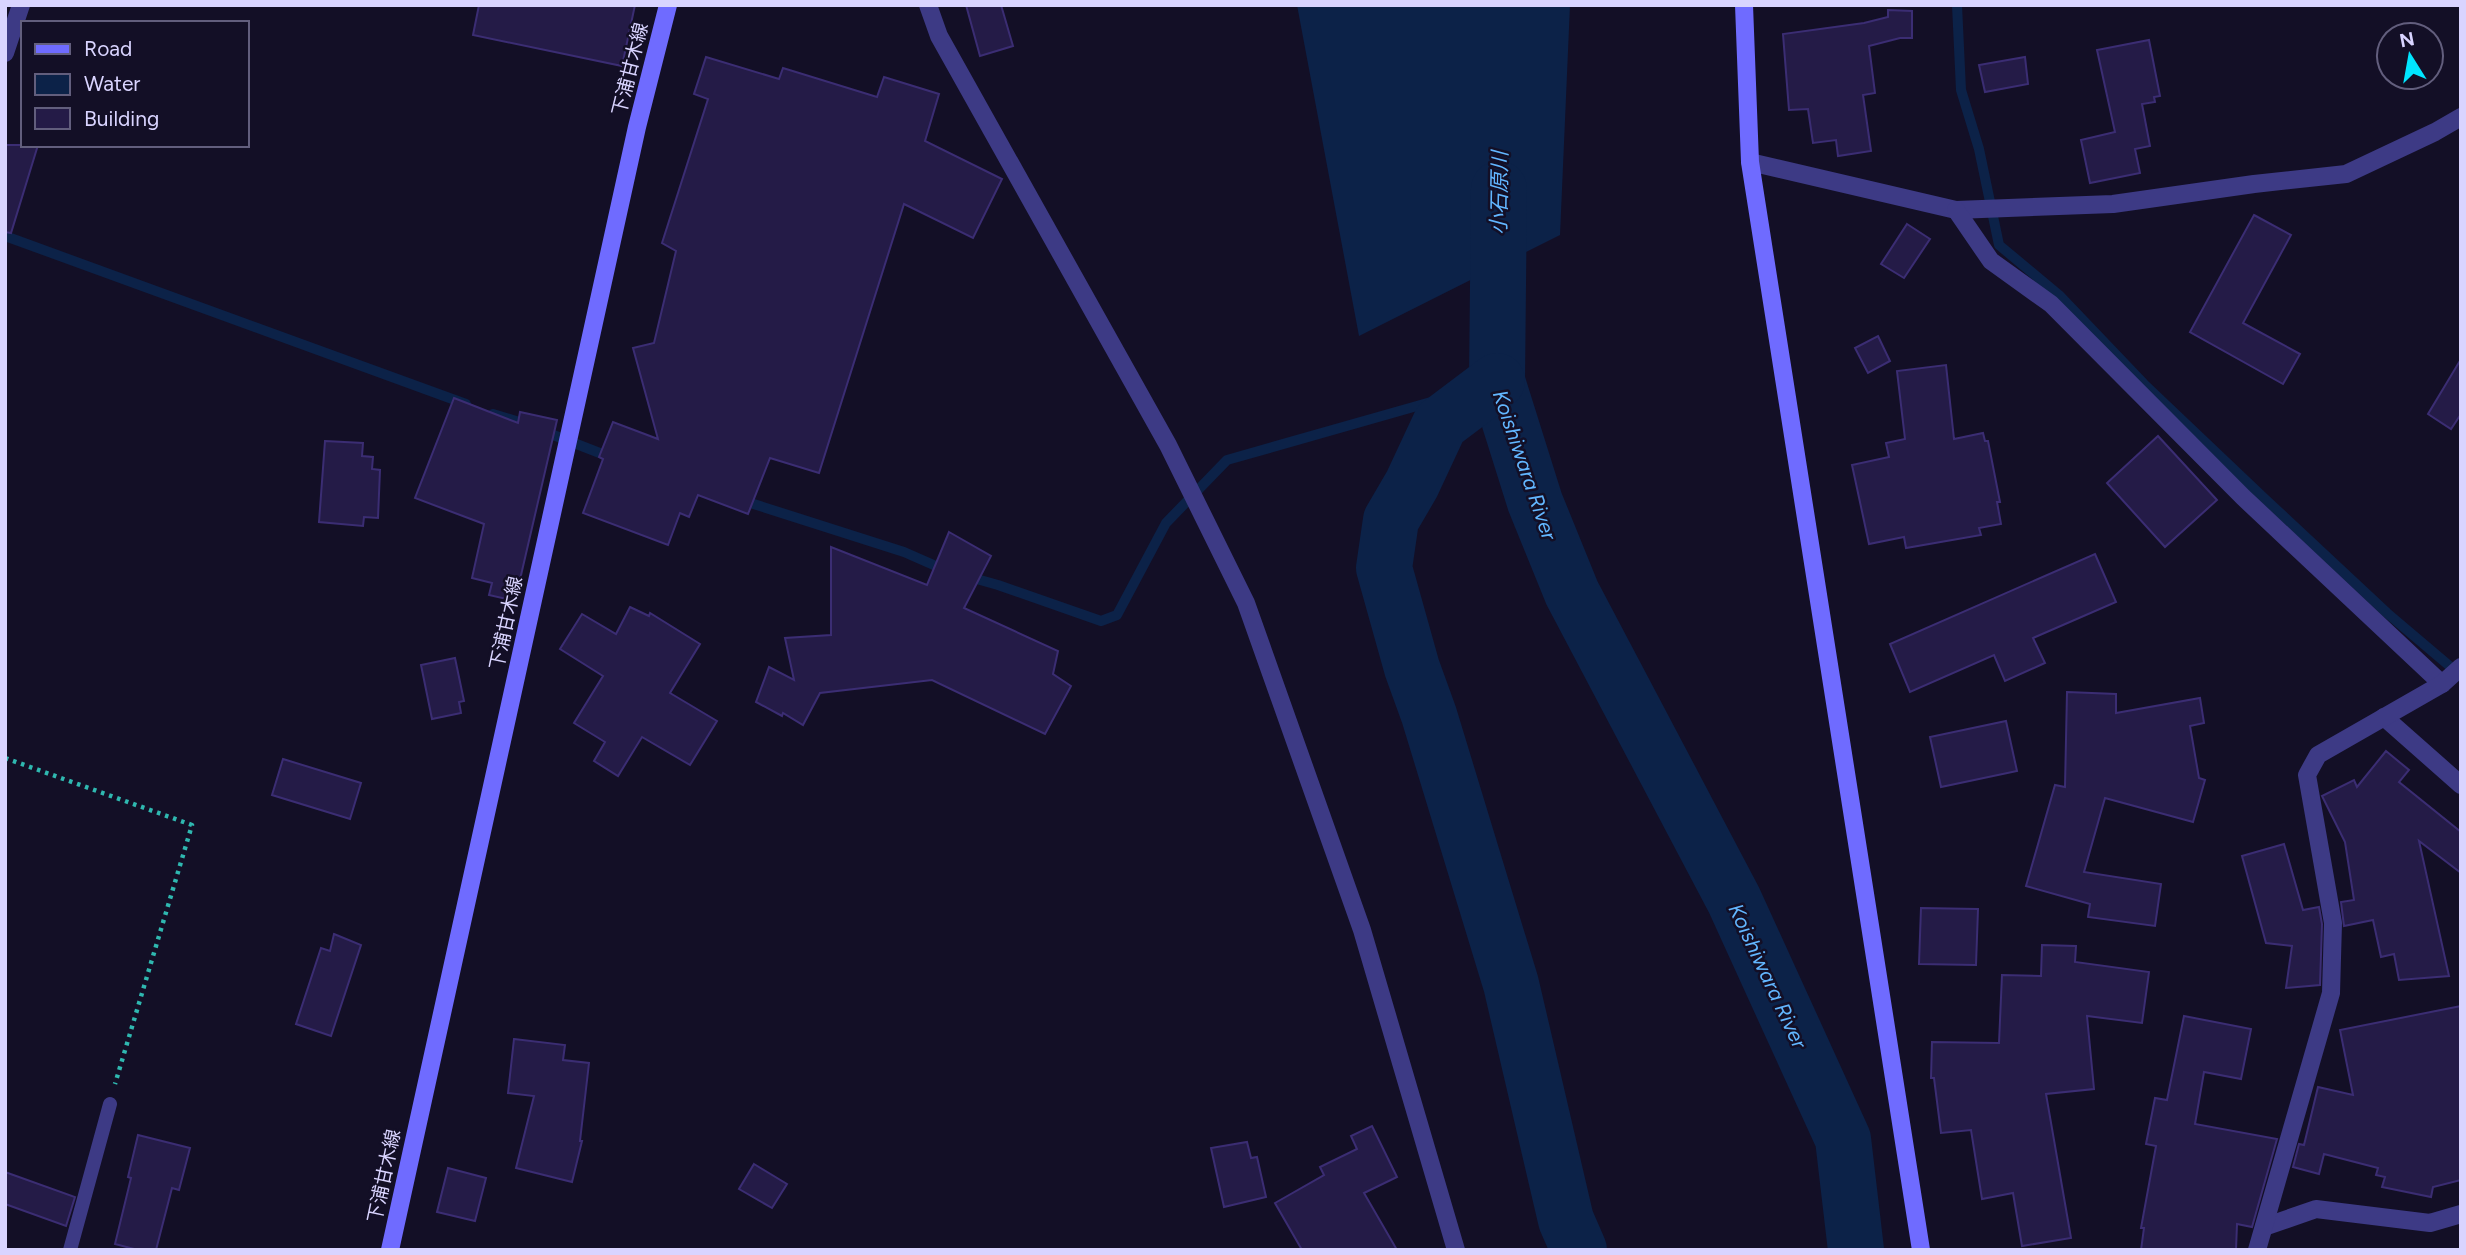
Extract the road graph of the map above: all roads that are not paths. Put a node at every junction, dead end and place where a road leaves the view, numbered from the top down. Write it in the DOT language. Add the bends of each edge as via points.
graph roads {
  1 [pos="21,5"];
  2 [pos="668,5"];
  3 [pos="928,5"];
  4 [pos="1744,5"];
  5 [pos="5,53"];
  6 [pos="2461,117"];
  7 [pos="1749,162"];
  8 [pos="1955,210"];
  9 [pos="2461,667"];
  10 [pos="2442,684"];
  11 [pos="2384,717"];
  12 [pos="2461,785"];
  13 [pos="110,1104"];
  14 [pos="2461,1214"];
  15 [pos="2264,1227"];
  16 [pos="70,1250"];
  17 [pos="390,1250"];
  18 [pos="1456,1250"];
  19 [pos="1921,1250"];
  20 [pos="2257,1250"];
  1 -- 5 [label="street"];
  2 -- 17 [label="main road, 下浦甘木線" via="637,127"];
  3 -- 18 [label="street" via="939,36 1168,445 1246,603 1362,930"];
  4 -- 7 [label="main road"];
  6 -- 8 [label="street" via="2346,174 2113,204"];
  7 -- 8 [label="street"];
  7 -- 19 [label="main road"];
  8 -- 10 [label="street" via="1991,261 2051,304 2243,497"];
  9 -- 10 [label="street"];
  10 -- 11 [label="street"];
  11 -- 12 [label="street"];
  11 -- 15 [label="street" via="2318,755 2307,775 2333,923 2331,993"];
  13 -- 16 [label="lane"];
  14 -- 15 [label="street" via="2430,1223 2316,1209"];
  15 -- 20 [label="street"];
}
